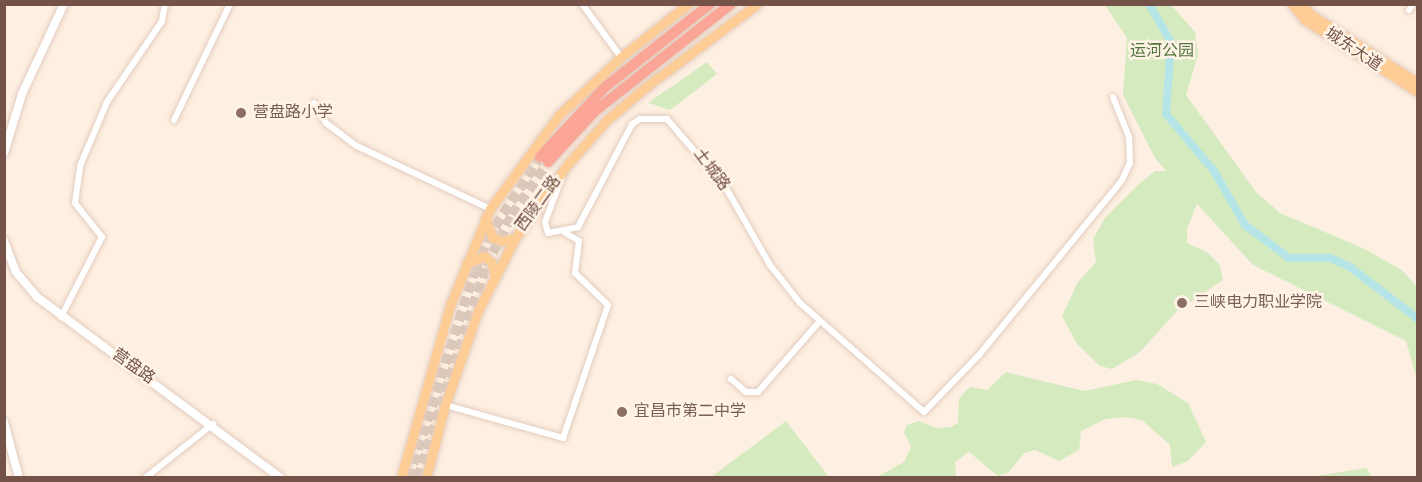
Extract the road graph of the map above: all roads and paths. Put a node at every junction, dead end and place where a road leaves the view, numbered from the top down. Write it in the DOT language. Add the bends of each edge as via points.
graph roads {
  1 [pos="64,4"];
  2 [pos="165,4"];
  3 [pos="230,4"];
  4 [pos="582,4"];
  5 [pos="688,4"];
  6 [pos="710,4"];
  7 [pos="731,4"];
  8 [pos="739,4"];
  9 [pos="757,4"];
  10 [pos="1292,4"];
  11 [pos="1302,4"];
  12 [pos="681,41"];
  13 [pos="621,57"];
  14 [pos="1418,83"];
  15 [pos="1418,92"];
  16 [pos="1113,97"];
  17 [pos="314,103"];
  18 [pos="174,120"];
  19 [pos="4,153"];
  20 [pos="567,165"];
  21 [pos="490,208"];
  22 [pos="485,219"];
  23 [pos="564,232"];
  24 [pos="515,238"];
  25 [pos="4,241"];
  26 [pos="466,264"];
  27 [pos="495,276"];
  28 [pos="61,317"];
  29 [pos="820,321"];
  30 [pos="731,380"];
  31 [pos="445,405"];
  32 [pos="4,422"];
  33 [pos="213,424"];
  34 [pos="19,477"];
  35 [pos="145,477"];
  36 [pos="281,477"];
  37 [pos="401,477"];
  38 [pos="426,477"];
  1 -- 19 [label="street" via="22,94"];
  2 -- 28 [label="street" via="162,21 107,102 80,166 75,203 102,237"];
  3 -- 18 [label="street"];
  4 -- 13 [label="street"];
  5 -- 13 [label="main road"];
  6 -- 12 [label="highway" via="604,88 544,160 595,111"];
  7 -- 12 [label="highway"];
  8 -- 12 [label="highway"];
  9 -- 20 [label="main road, 西陵二路" via="647,86 607,120"];
  10 -- 15 [label="main road, 城东大道" via="1305,20"];
  11 -- 14 [label="main road, 城东大道" via="1310,14"];
  13 -- 21 [label="main road" via="559,115"];
  16 -- 29 [label="street, 土城路" via="1128,137 1130,163 1122,180 1001,329 924,412"];
  17 -- 21 [label="street" via="326,123 357,146"];
  20 -- 23 [label="street" via="544,228 548,233"];
  20 -- 24 [label="main road, 西陵二路"];
  21 -- 22 [label="main road"];
  22 -- 24 [label="main road" via="493,238"];
  22 -- 26 [label="main road"];
  23 -- 29 [label="street, 土城路" via="578,226 632,124 640,119 667,119 726,188 770,265"];
  23 -- 31 [label="street" via="579,241 575,273 608,305 563,438"];
  24 -- 27 [label="main road, 西陵二路"];
  25 -- 28 [label="street, 营盘路" via="24,284"];
  26 -- 27 [label="main road" via="484,256 491,262"];
  26 -- 37 [label="main road"];
  27 -- 31 [label="main road, 西陵二路" via="478,311"];
  28 -- 33 [label="street, 营盘路"];
  29 -- 30 [label="street" via="758,392 746,392"];
  31 -- 38 [label="main road, 西陵二路"];
  32 -- 34 [label="street"];
  33 -- 35 [label="street"];
  33 -- 36 [label="street, 营盘路"];
}
